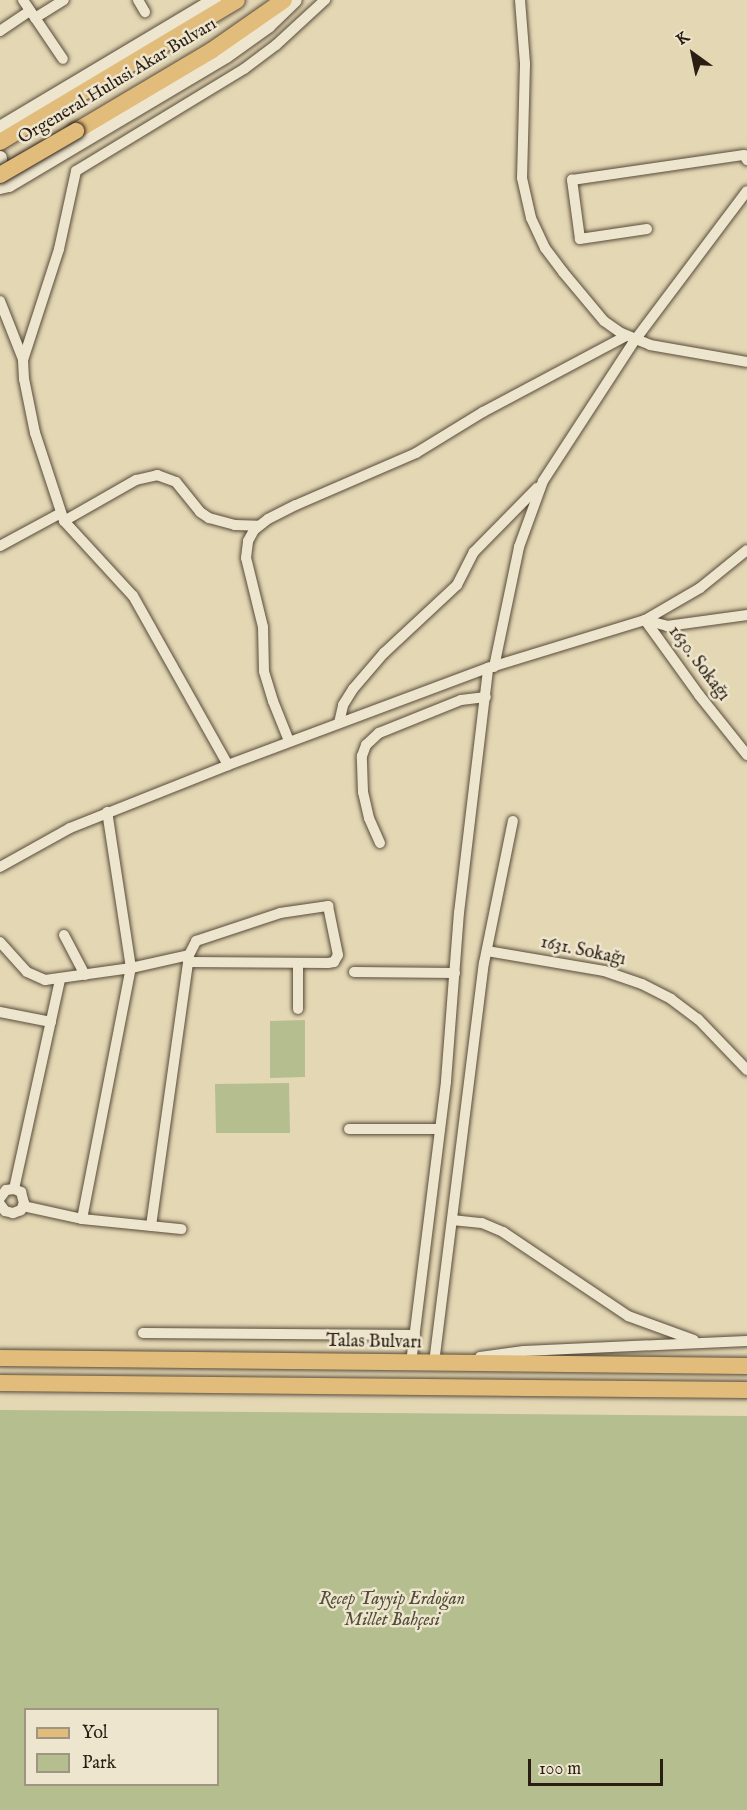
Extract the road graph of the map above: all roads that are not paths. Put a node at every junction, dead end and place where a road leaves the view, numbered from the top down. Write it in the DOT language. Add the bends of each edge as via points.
graph roads {
  1 [pos="23,0"];
  2 [pos="64,0"];
  3 [pos="138,0"];
  4 [pos="215,0"];
  5 [pos="237,0"];
  6 [pos="284,0"];
  7 [pos="295,0"];
  8 [pos="325,0"];
  9 [pos="520,0"];
  10 [pos="145,12"];
  11 [pos="33,14"];
  12 [pos="0,31"];
  13 [pos="63,59"];
  14 [pos="0,128"];
  15 [pos="0,142"];
  16 [pos="0,158"];
  17 [pos="747,160"];
  18 [pos="0,175"];
  19 [pos="0,182"];
  20 [pos="0,187"];
  21 [pos="747,191"];
  22 [pos="647,229"];
  23 [pos="0,301"];
  24 [pos="630,338"];
  25 [pos="23,360"];
  26 [pos="747,362"];
  27 [pos="543,481"];
  28 [pos="62,517"];
  29 [pos="258,526"];
  30 [pos="0,546"];
  31 [pos="747,550"];
  32 [pos="747,615"];
  33 [pos="645,620"];
  34 [pos="491,668"];
  35 [pos="486,697"];
  36 [pos="339,723"];
  37 [pos="289,741"];
  38 [pos="747,755"];
  39 [pos="228,765"];
  40 [pos="107,812"];
  41 [pos="513,821"];
  42 [pos="380,843"];
  43 [pos="0,867"];
  44 [pos="64,935"];
  45 [pos="0,942"];
  46 [pos="487,951"];
  47 [pos="189,958"];
  48 [pos="298,963"];
  49 [pos="131,968"];
  50 [pos="354,972"];
  51 [pos="455,973"];
  52 [pos="85,975"];
  53 [pos="60,979"];
  54 [pos="298,1009"];
  55 [pos="0,1012"];
  56 [pos="51,1022"];
  57 [pos="747,1070"];
  58 [pos="349,1129"];
  59 [pos="440,1129"];
  60 [pos="14,1189"];
  61 [pos="0,1198"];
  62 [pos="0,1204"];
  63 [pos="23,1206"];
  64 [pos="82,1220"];
  65 [pos="452,1220"];
  66 [pos="151,1226"];
  67 [pos="181,1229"];
  68 [pos="143,1332"];
  69 [pos="415,1335"];
  70 [pos="747,1341"];
  71 [pos="700,1342"];
  72 [pos="0,1358"];
  73 [pos="411,1363"];
  74 [pos="434,1363"];
  75 [pos="747,1366"];
  76 [pos="0,1383"];
  77 [pos="747,1390"];
  78 [pos="0,1393"];
  79 [pos="747,1400"];
  1 -- 11 [label="street"];
  2 -- 11 [label="street"];
  3 -- 10 [label="street"];
  4 -- 14 [label="street"];
  5 -- 15 [label="main road, Orgeneral Hulusi Akar Bulvarı"];
  6 -- 18 [label="main road, Orgeneral Hulusi Akar Bulvarı, bridge" via="211,51"];
  7 -- 20 [label="street" via="268,26 226,56"];
  8 -- 25 [label="street" via="244,69 76,171 59,249"];
  9 -- 24 [label="street" via="525,64 521,166 526,204 562,272 604,321"];
  11 -- 12 [label="street"];
  11 -- 13 [label="street"];
  16 -- 19 [label="street"];
  17 -- 22 [label="street" via="744,155 572,180 580,239"];
  21 -- 24 [label="street"];
  23 -- 25 [label="street"];
  24 -- 26 [label="street"];
  24 -- 27 [label="street"];
  24 -- 29 [label="street" via="483,412 416,453 296,505"];
  25 -- 28 [label="street" via="35,433"];
  27 -- 34 [label="street" via="519,547"];
  27 -- 36 [label="street" via="474,552 457,585 384,653 353,689 343,705"];
  28 -- 29 [label="street" via="136,480 157,475 179,484 205,516 236,525"];
  28 -- 30 [label="street"];
  28 -- 39 [label="street" via="133,596"];
  29 -- 37 [label="street" via="248,541 246,558 263,627 264,671"];
  31 -- 33 [label="street" via="700,588"];
  32 -- 33 [label="street" via="666,626"];
  33 -- 34 [label="street"];
  33 -- 38 [label="street, 1630. Sokağı"];
  34 -- 35 [label="street"];
  34 -- 36 [label="street"];
  35 -- 42 [label="street" via="461,700 374,736 366,745 362,756 363,792"];
  35 -- 51 [label="street"];
  36 -- 37 [label="street"];
  37 -- 39 [label="street"];
  39 -- 40 [label="street"];
  40 -- 43 [label="street"];
  40 -- 49 [label="street"];
  41 -- 46 [label="street"];
  44 -- 52 [label="street"];
  45 -- 53 [label="street" via="33,976"];
  46 -- 57 [label="street, 1631. Sokağı" via="604,971 642,984 698,1019"];
  46 -- 65 [label="street"];
  47 -- 48 [label="street"];
  47 -- 48 [label="street" via="196,941 280,913 327,906 338,952 336,960"];
  47 -- 49 [label="street"];
  47 -- 66 [label="street"];
  48 -- 54 [label="street"];
  49 -- 52 [label="street"];
  49 -- 64 [label="street"];
  50 -- 51 [label="street"];
  51 -- 59 [label="street"];
  52 -- 53 [label="street"];
  53 -- 56 [label="street"];
  55 -- 56 [label="street"];
  56 -- 60 [label="street"];
  58 -- 59 [label="street"];
  59 -- 69 [label="street"];
  60 -- 61 [label="street" via="6,1190"];
  60 -- 63 [label="street" via="23,1195"];
  62 -- 63 [label="street" via="13,1213"];
  63 -- 64 [label="street"];
  64 -- 66 [label="street"];
  65 -- 71 [label="street" via="482,1223 503,1232 628,1316"];
  65 -- 74 [label="street"];
  66 -- 67 [label="street"];
  68 -- 69 [label="street"];
  69 -- 73 [label="street"];
  70 -- 71 [label="street"];
  71 -- 74 [label="street" via="524,1351"];
  72 -- 73 [label="main road, Talas Bulvarı"];
  73 -- 74 [label="main road, Talas Bulvarı"];
  74 -- 75 [label="main road, Talas Bulvarı"];
  76 -- 77 [label="main road"];
  78 -- 79 [label="main road"];
}
